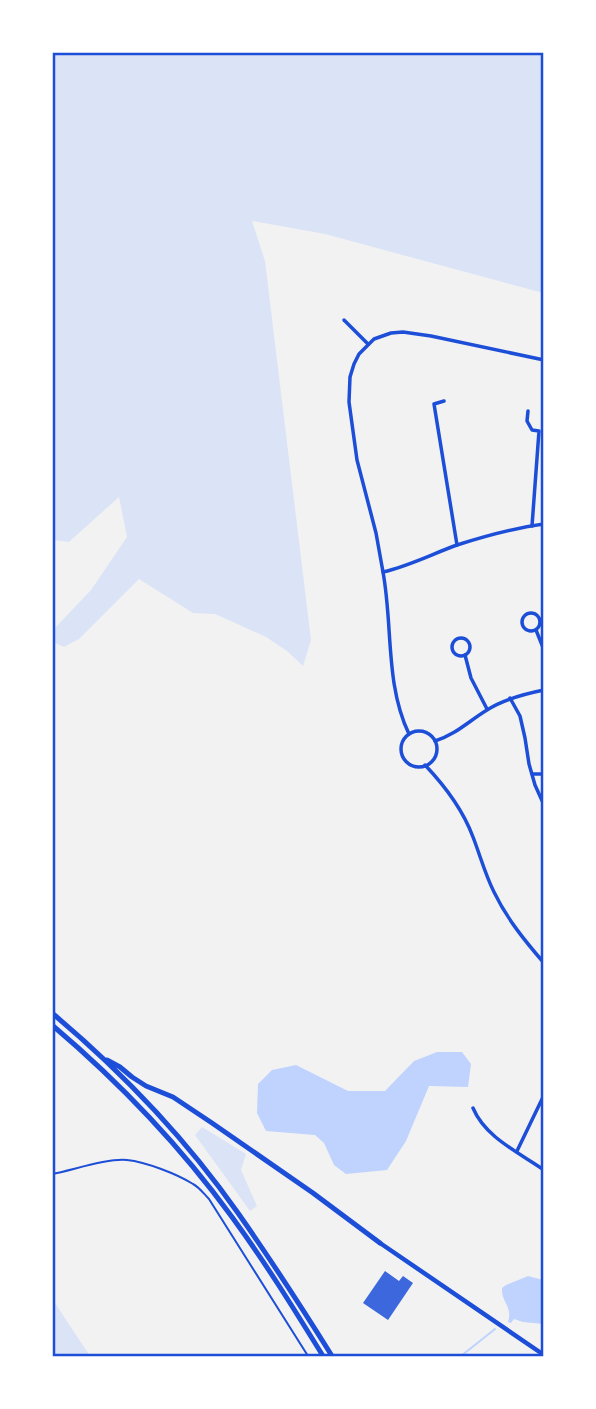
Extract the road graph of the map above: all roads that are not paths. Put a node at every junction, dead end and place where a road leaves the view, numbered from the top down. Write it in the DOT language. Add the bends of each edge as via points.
graph roads {
  1 [pos="344,320"];
  2 [pos="368,344"];
  3 [pos="544,360"];
  4 [pos="444,401"];
  5 [pos="528,411"];
  6 [pos="544,524"];
  7 [pos="532,526"];
  8 [pos="457,545"];
  9 [pos="383,572"];
  10 [pos="536,630"];
  11 [pos="544,650"];
  12 [pos="465,655"];
  13 [pos="544,690"];
  14 [pos="510,698"];
  15 [pos="487,709"];
  16 [pos="408,734"];
  17 [pos="435,741"];
  18 [pos="425,765"];
  19 [pos="532,774"];
  20 [pos="544,774"];
  21 [pos="544,805"];
  22 [pos="544,963"];
  23 [pos="52,1013"];
  24 [pos="52,1025"];
  25 [pos="102,1057"];
  26 [pos="544,1095"];
  27 [pos="473,1108"];
  28 [pos="517,1151"];
  29 [pos="544,1170"];
  30 [pos="52,1174"];
  31 [pos="380,1243"];
  32 [pos="543,1355"];
  33 [pos="308,1356"];
  34 [pos="322,1356"];
  35 [pos="332,1356"];
  1 -- 2 [label="street"];
  2 -- 3 [label="street" via="391,333 411,332"];
  2 -- 9 [label="street" via="354,364 349,402 357,460"];
  4 -- 8 [label="street" via="433,404"];
  5 -- 7 [label="street" via="527,421 532,430 539,431"];
  6 -- 7 [label="street"];
  7 -- 8 [label="street"];
  8 -- 9 [label="street"];
  9 -- 16 [label="street" via="396,699"];
  10 -- 10 [label="street" via="539,618 527,614 523,625"];
  10 -- 11 [label="street"];
  12 -- 12 [label="street" via="469,643 457,639 453,652"];
  12 -- 15 [label="street"];
  13 -- 14 [label="street"];
  14 -- 15 [label="street"];
  14 -- 19 [label="street" via="523,726"];
  15 -- 17 [label="street"];
  16 -- 17 [label="street" via="420,731"];
  16 -- 18 [label="street" via="402,744 403,756 415,766"];
  17 -- 18 [label="street" via="436,752"];
  18 -- 22 [label="street" via="463,816 503,909"];
  19 -- 20 [label="street"];
  19 -- 21 [label="street"];
  23 -- 25 [label="highway"];
  24 -- 34 [label="highway" via="151,1119 188,1162 231,1215"];
  25 -- 31 [label="highway" via="146,1086 173,1097"];
  25 -- 35 [label="highway" via="185,1146 237,1211"];
  26 -- 28 [label="street"];
  27 -- 28 [label="street" via="485,1129"];
  28 -- 29 [label="street"];
  30 -- 33 [label="lane" via="126,1160 196,1185"];
  31 -- 32 [label="main road"];
}
